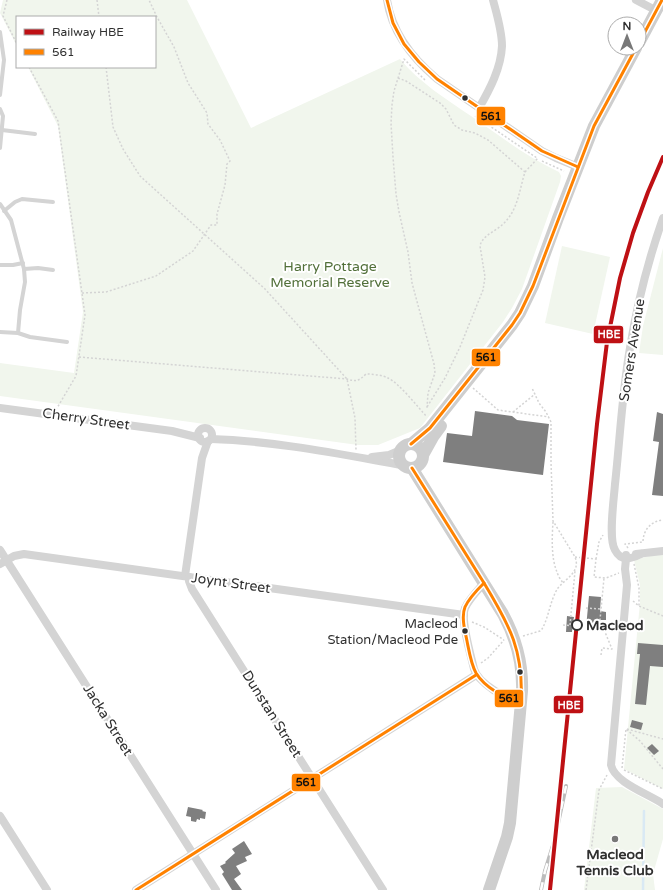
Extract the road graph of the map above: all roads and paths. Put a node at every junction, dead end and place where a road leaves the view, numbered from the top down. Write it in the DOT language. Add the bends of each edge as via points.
graph roads {
  1 [pos="7,0"];
  2 [pos="97,0"];
  3 [pos="149,0"];
  4 [pos="387,0"];
  5 [pos="493,0"];
  6 [pos="636,0"];
  7 [pos="662,0"];
  8 [pos="656,11"];
  9 [pos="99,16"];
  10 [pos="647,28"];
  11 [pos="0,32"];
  12 [pos="1,38"];
  13 [pos="16,42"];
  14 [pos="632,56"];
  15 [pos="30,68"];
  16 [pos="106,68"];
  17 [pos="398,78"];
  18 [pos="426,81"];
  19 [pos="0,95"];
  20 [pos="0,108"];
  21 [pos="479,108"];
  22 [pos="472,114"];
  23 [pos="2,130"];
  24 [pos="35,134"];
  25 [pos="0,148"];
  26 [pos="540,155"];
  27 [pos="578,167"];
  28 [pos="525,172"];
  29 [pos="566,172"];
  30 [pos="566,199"];
  31 [pos="53,202"];
  32 [pos="0,204"];
  33 [pos="4,211"];
  34 [pos="663,218"];
  35 [pos="205,234"];
  36 [pos="23,263"];
  37 [pos="0,265"];
  38 [pos="24,269"];
  39 [pos="53,270"];
  40 [pos="82,293"];
  41 [pos="0,332"];
  42 [pos="18,333"];
  43 [pos="66,342"];
  44 [pos="79,357"];
  45 [pos="347,379"];
  46 [pos="472,388"];
  47 [pos="532,388"];
  48 [pos="535,394"];
  49 [pos="0,408"];
  50 [pos="513,412"];
  51 [pos="53,415"];
  52 [pos="549,417"];
  53 [pos="433,424"];
  54 [pos="205,436"];
  55 [pos="406,447"];
  56 [pos="356,456"];
  57 [pos="365,457"];
  58 [pos="423,458"];
  59 [pos="407,467"];
  60 [pos="437,509"];
  61 [pos="663,520"];
  62 [pos="553,522"];
  63 [pos="612,533"];
  64 [pos="0,550"];
  65 [pos="663,551"];
  66 [pos="575,557"];
  67 [pos="628,557"];
  68 [pos="596,559"];
  69 [pos="3,562"];
  70 [pos="575,571"];
  71 [pos="620,573"];
  72 [pos="187,577"];
  73 [pos="604,578"];
  74 [pos="484,583"];
  75 [pos="563,584"];
  76 [pos="626,596"];
  77 [pos="639,606"];
  78 [pos="586,608"];
  79 [pos="601,609"];
  80 [pos="663,616"];
  81 [pos="464,618"];
  82 [pos="563,625"];
  83 [pos="570,625"];
  84 [pos="575,626"];
  85 [pos="525,635"];
  86 [pos="504,640"];
  87 [pos="507,640"];
  88 [pos="601,655"];
  89 [pos="478,665"];
  90 [pos="476,675"];
  91 [pos="521,702"];
  92 [pos="627,729"];
  93 [pos="663,739"];
  94 [pos="611,768"];
  95 [pos="663,769"];
  96 [pos="312,778"];
  97 [pos="663,789"];
  98 [pos="654,798"];
  99 [pos="663,800"];
  100 [pos="663,804"];
  101 [pos="0,816"];
  102 [pos="193,854"];
  103 [pos="47,890"];
  104 [pos="136,890"];
  105 [pos="216,890"];
  106 [pos="383,890"];
  107 [pos="489,890"];
  108 [pos="586,890"];
  1 -- 13 [label="path" via="3,16"];
  2 -- 9 [label="path"];
  3 -- 35 [label="path" via="174,47 188,83 207,112 208,124 220,140 230,161 227,164 217,225 211,225"];
  4 -- 21 [label="street" via="395,28 416,60 437,79"];
  5 -- 21 [label="street" via="501,36 500,58 492,83"];
  6 -- 8 [label="street"];
  7 -- 8 [label="street"];
  8 -- 10 [label="street"];
  11 -- 12 [label="lane"];
  12 -- 19 [label="lane" via="4,60"];
  14 -- 27 [label="street" via="594,126"];
  15 -- 40 [label="path" via="58,121"];
  16 -- 35 [label="path" via="113,127 123,149 140,176"];
  17 -- 18 [label="path" via="404,59"];
  17 -- 28 [label="path" via="440,103 454,125 488,140"];
  17 -- 28 [label="path" via="392,105 392,157 412,283 434,364 435,373 428,393 427,408 460,347 483,290 485,277 480,243 511,214 519,198"];
  20 -- 23 [label="lane" via="3,116"];
  21 -- 26 [label="street"];
  22 -- 26 [label="path"];
  23 -- 24 [label="lane"];
  23 -- 25 [label="lane"];
  26 -- 27 [label="street"];
  26 -- 28 [label="path"];
  26 -- 29 [label="path"];
  27 -- 30 [label="street"];
  30 -- 46 [label="street" via="563,220 534,302 517,330"];
  30 -- 53 [label="street" via="520,313"];
  31 -- 33 [label="lane" via="22,199"];
  32 -- 33 [label="lane"];
  33 -- 36 [label="lane" via="11,220"];
  34 -- 63 [label="street, Somers Avenue" via="643,283 630,349"];
  35 -- 40 [label="path" via="193,250 156,276 106,292"];
  35 -- 45 [label="path" via="265,289"];
  36 -- 37 [label="lane"];
  36 -- 38 [label="lane"];
  38 -- 39 [label="lane"];
  38 -- 42 [label="lane" via="26,282"];
  40 -- 44 [label="path" via="85,315"];
  41 -- 42 [label="lane"];
  42 -- 43 [label="lane"];
  44 -- 45 [label="path"];
  44 -- 51 [label="path" via="76,376"];
  45 -- 53 [label="path" via="355,382 366,374 388,378"];
  45 -- 56 [label="path" via="354,418"];
  46 -- 50 [label="path" via="498,410"];
  46 -- 58 [label="street" via="433,437"];
  47 -- 48 [label="path"];
  48 -- 50 [label="path"];
  48 -- 52 [label="path"];
  49 -- 51 [label="street, Cherry Street"];
  50 -- 52 [label="path"];
  51 -- 54 [label="street, Cherry Street"];
  52 -- 62 [label="path" via="552,438"];
  53 -- 55 [label="street" via="421,437"];
  54 -- 56 [label="street, Cherry Street"];
  54 -- 72 [label="street, Dunstan Street"];
  55 -- 57 [label="street, Cherry Street" via="390,455"];
  55 -- 58 [label="street" via="418,446"];
  55 -- 59 [label="street" via="399,458"];
  56 -- 57 [label="street, Cherry Street"];
  57 -- 59 [label="street, Cherry Street"];
  58 -- 59 [label="street" via="418,466"];
  58 -- 60 [label="street" via="427,482"];
  59 -- 60 [label="street"];
  60 -- 74 [label="street"];
  61 -- 67 [label="path" via="647,528 643,542 625,544"];
  62 -- 66 [label="path"];
  62 -- 75 [label="path" via="554,562"];
  63 -- 67 [label="street" via="619,549"];
  63 -- 68 [label="path" via="601,538"];
  64 -- 69 [label="street, Jacka Street"];
  65 -- 67 [label="street"];
  66 -- 68 [label="path"];
  66 -- 70 [label="path"];
  67 -- 71 [label="street" via="620,568"];
  67 -- 76 [label="street" via="625,569"];
  67 -- 77 [label="path" via="639,588"];
  68 -- 73 [label="path" via="594,577"];
  69 -- 72 [label="street, Joynt Street" via="24,554"];
  69 -- 102 [label="street, Jacka Street"];
  70 -- 75 [label="path"];
  70 -- 83 [label="path"];
  71 -- 73 [label="path"];
  71 -- 76 [label="street"];
  72 -- 81 [label="street, Joynt Street"];
  72 -- 96 [label="street, Dunstan Street" via="192,589"];
  73 -- 79 [label="path"];
  74 -- 81 [label="street" via="466,606"];
  74 -- 91 [label="street" via="510,626 519,651"];
  75 -- 85 [label="path" via="557,590 542,629"];
  76 -- 77 [label="path"];
  76 -- 94 [label="street"];
  77 -- 80 [label="path"];
  78 -- 79 [label="path"];
  79 -- 88 [label="path" via="600,620 612,649 602,648"];
  81 -- 86 [label="path"];
  81 -- 90 [label="street"];
  82 -- 83 [label="path"];
  83 -- 84 [label="path"];
  86 -- 87 [label="path"];
  86 -- 89 [label="path"];
  90 -- 91 [label="street" via="506,697"];
  90 -- 96 [label="street"];
  91 -- 107 [label="street" via="508,831"];
  92 -- 93 [label="path"];
  92 -- 95 [label="path"];
  92 -- 97 [label="path" via="622,770"];
  94 -- 98 [label="street" via="620,779"];
  94 -- 108 [label="path" via="599,790"];
  96 -- 102 [label="street"];
  96 -- 106 [label="street, Dunstan Street"];
  98 -- 99 [label="street"];
  98 -- 100 [label="street"];
  101 -- 103 [label="street"];
  102 -- 104 [label="street"];
  102 -- 105 [label="street, Jacka Street"];
}
